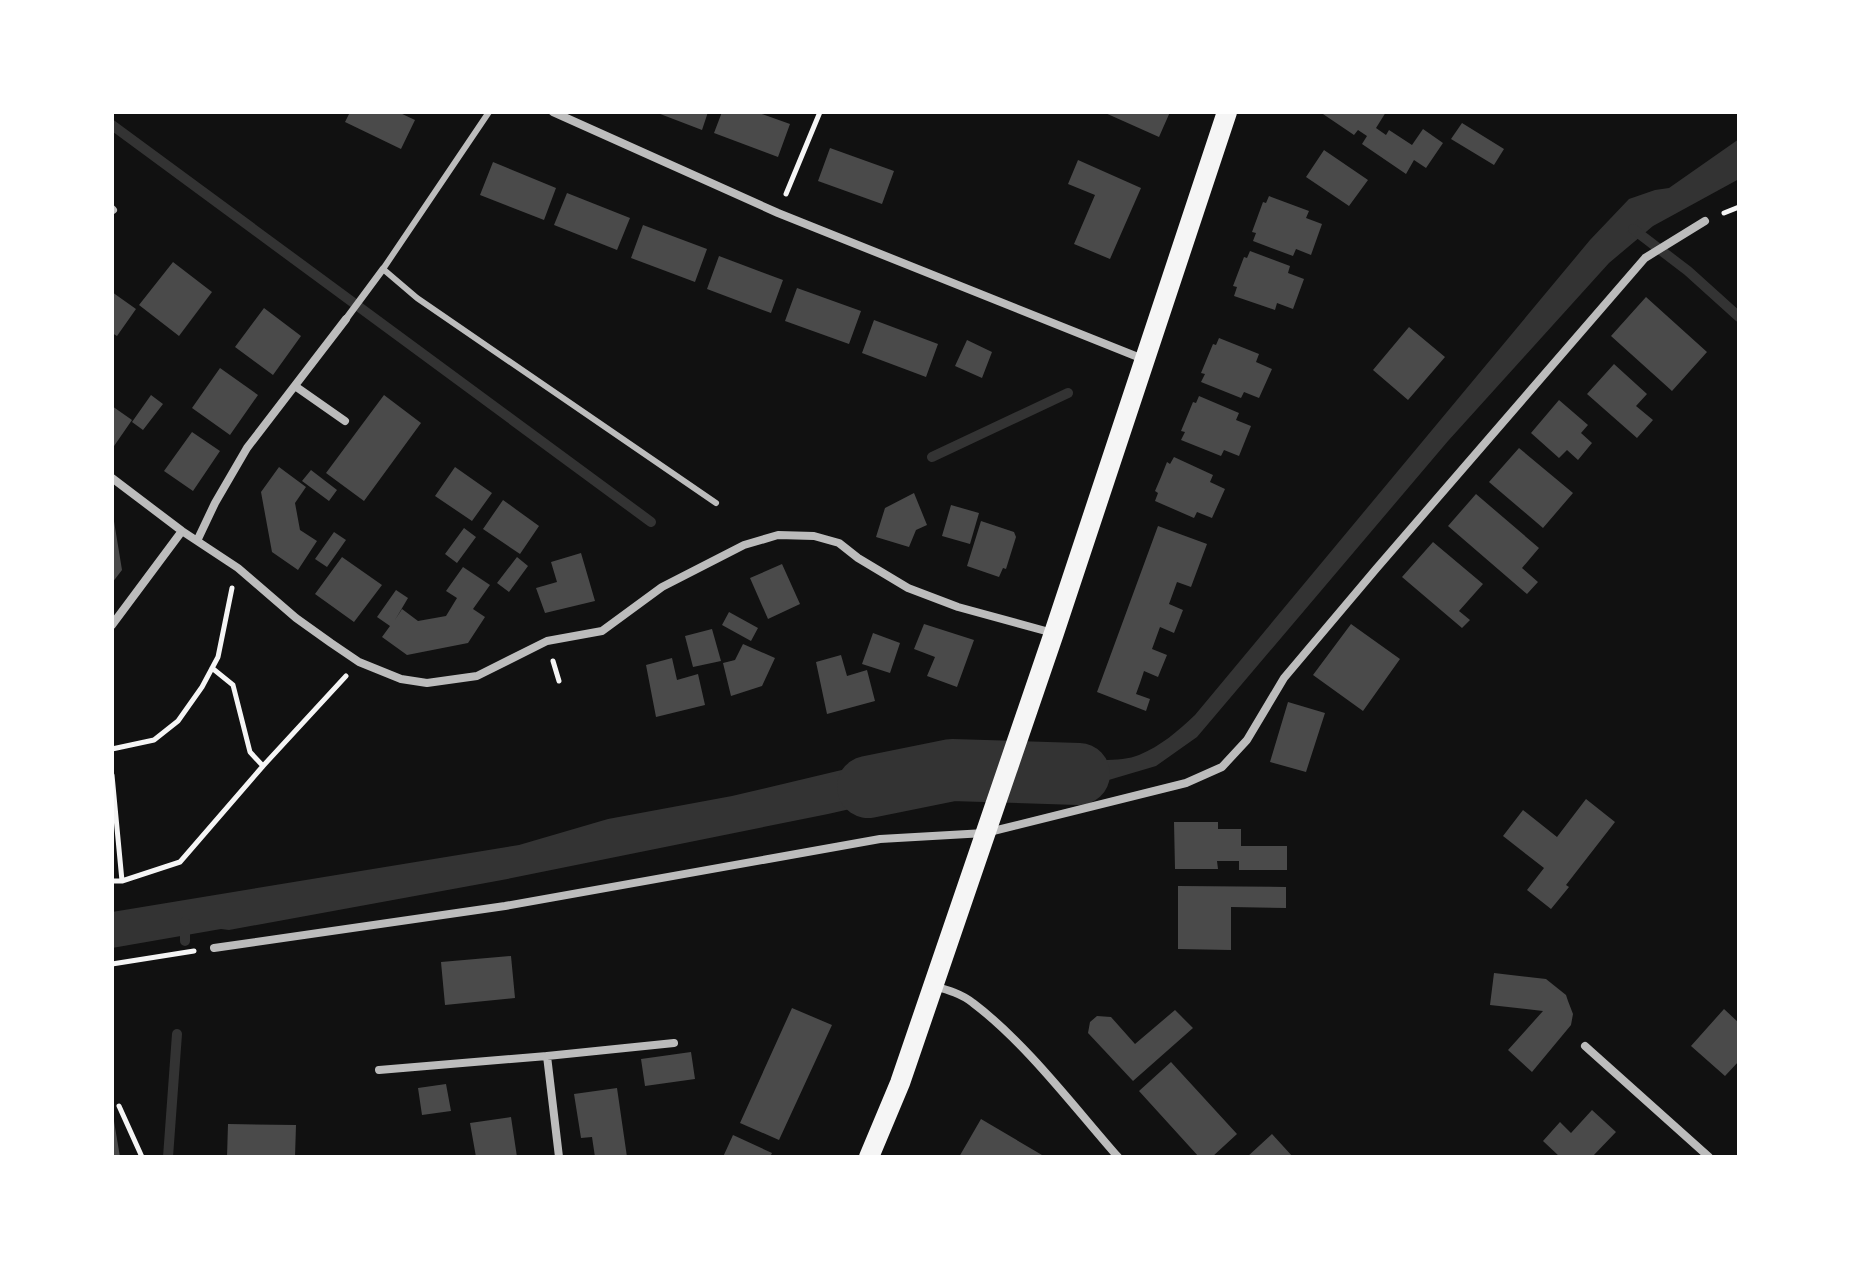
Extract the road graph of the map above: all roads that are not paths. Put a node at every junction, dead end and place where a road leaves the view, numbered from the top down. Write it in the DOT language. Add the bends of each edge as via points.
graph roads {
  1 [pos="489,112"];
  2 [pos="553,112"];
  3 [pos="1227,112"];
  4 [pos="1705,221"];
  5 [pos="383,269"];
  6 [pos="346,319"];
  7 [pos="1146,360"];
  8 [pos="295,386"];
  9 [pos="345,421"];
  10 [pos="112,478"];
  11 [pos="716,503"];
  12 [pos="182,531"];
  13 [pos="197,541"];
  14 [pos="112,625"];
  15 [pos="1054,633"];
  16 [pos="988,823"];
  17 [pos="214,948"];
  18 [pos="931,985"];
  19 [pos="674,1043"];
  20 [pos="1585,1046"];
  21 [pos="547,1056"];
  22 [pos="379,1070"];
  23 [pos="559,1157"];
  24 [pos="869,1157"];
  25 [pos="1118,1157"];
  26 [pos="1709,1157"];
  1 -- 5 [label="lane"];
  2 -- 7 [label="street" via="778,213"];
  3 -- 7 [label="main road"];
  4 -- 16 [label="street" via="1645,258 1284,678 1247,740 1222,767 1186,783"];
  5 -- 6 [label="street"];
  5 -- 11 [label="lane" via="417,298"];
  6 -- 8 [label="street"];
  7 -- 15 [label="main road"];
  8 -- 9 [label="street"];
  8 -- 13 [label="street" via="247,448"];
  10 -- 12 [label="street"];
  12 -- 13 [label="street"];
  12 -- 14 [label="street"];
  13 -- 15 [label="street" via="359,662 427,683 477,676 547,641 602,631 662,587 744,545 778,535 839,543 908,588"];
  15 -- 16 [label="main road"];
  16 -- 17 [label="street" via="505,906"];
  16 -- 18 [label="main road"];
  18 -- 24 [label="main road" via="900,1083"];
  18 -- 25 [label="street" via="973,1002"];
  19 -- 21 [label="street"];
  20 -- 26 [label="street"];
  21 -- 22 [label="street"];
  21 -- 23 [label="street"];
}
